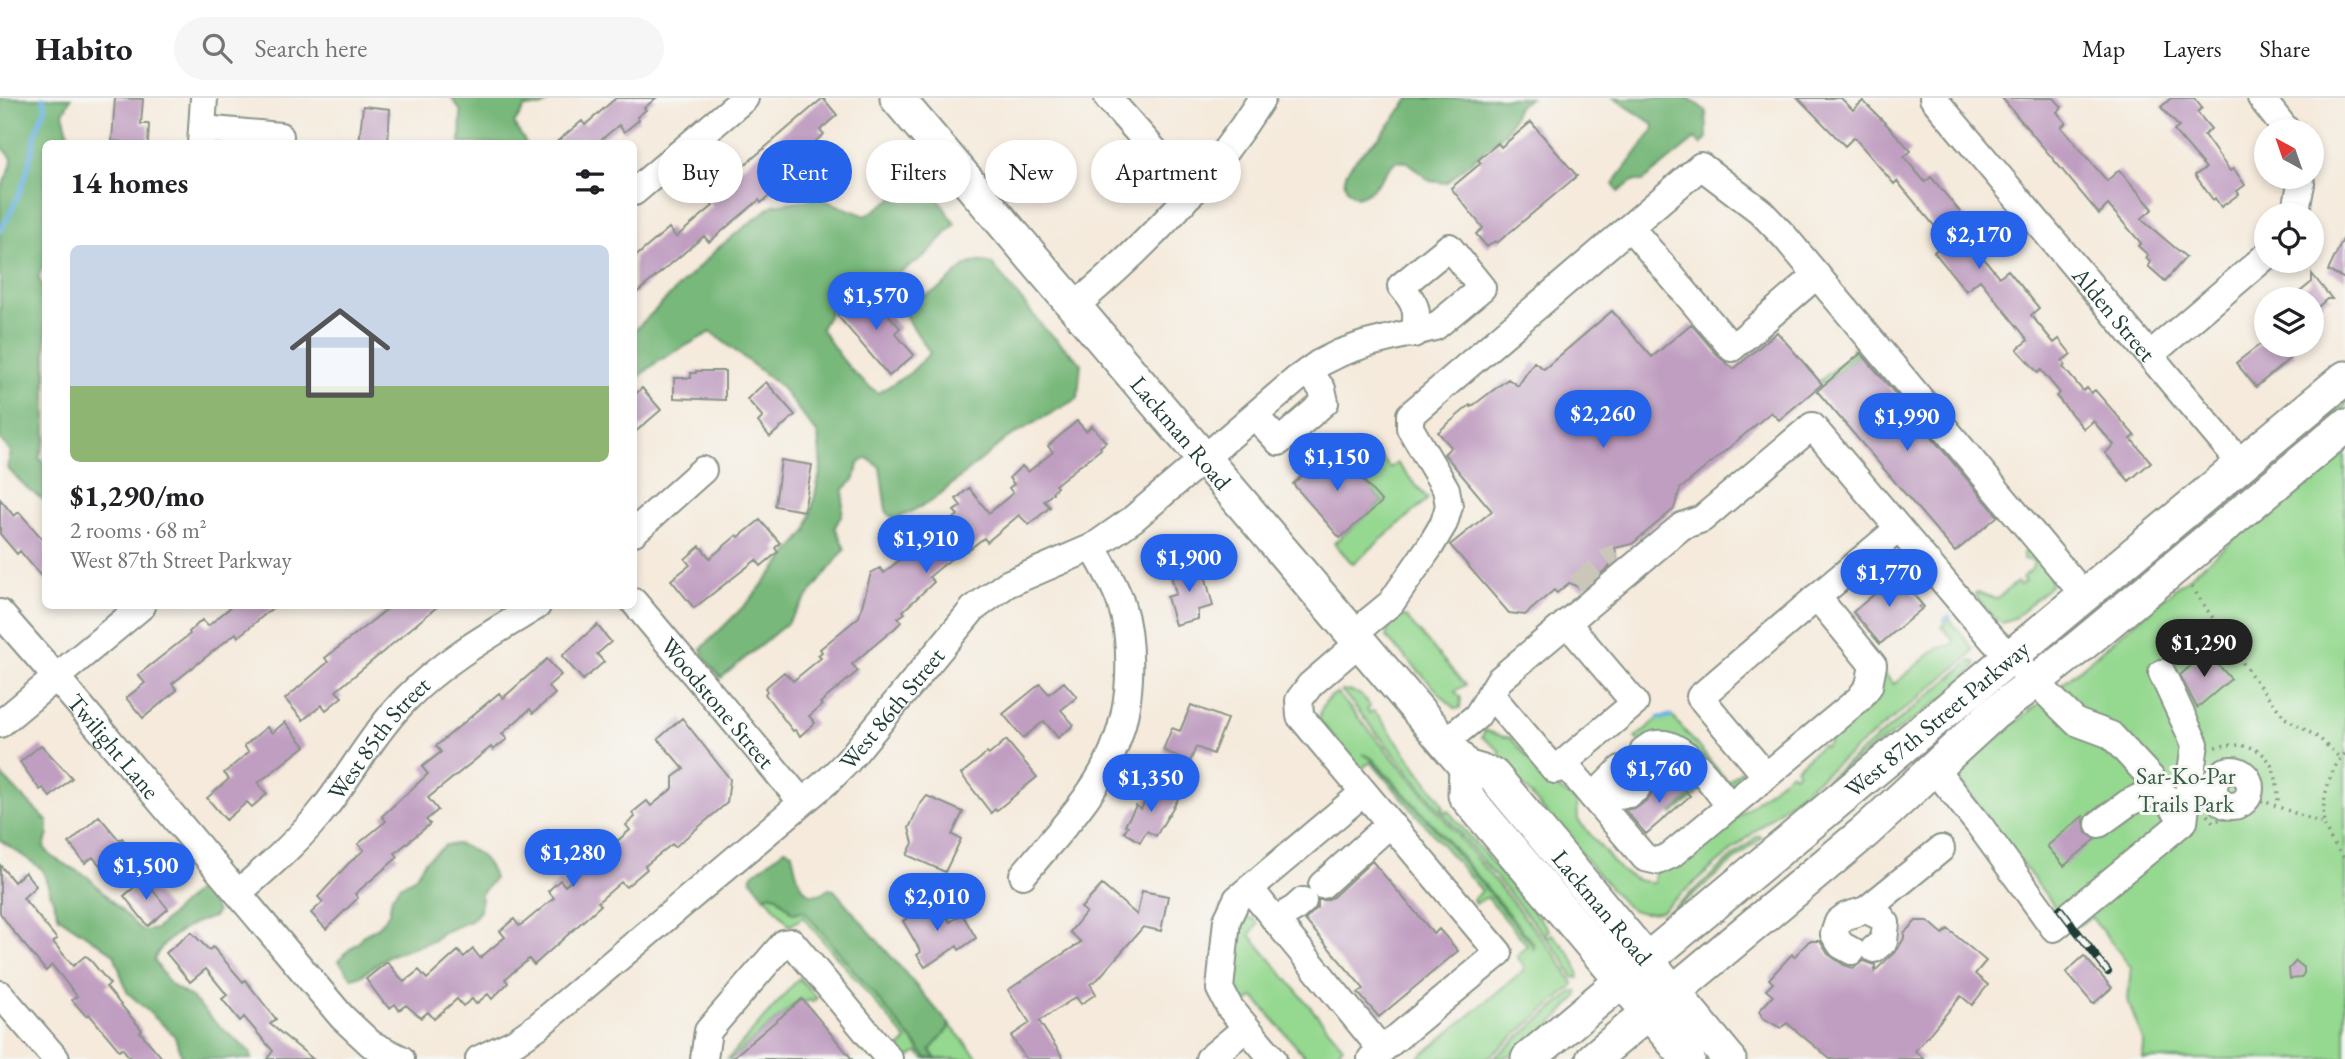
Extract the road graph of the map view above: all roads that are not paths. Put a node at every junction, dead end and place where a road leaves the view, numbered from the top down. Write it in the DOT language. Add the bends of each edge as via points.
graph roads {
  1 [pos="204,98"];
  2 [pos="745,98"];
  3 [pos="897,98"];
  4 [pos="1108,98"];
  5 [pos="1262,98"];
  6 [pos="1933,98"];
  7 [pos="2261,98"];
  8 [pos="2278,119"];
  9 [pos="202,136"];
  10 [pos="280,136"];
  11 [pos="1145,140"];
  12 [pos="1235,140"];
  13 [pos="637,189"];
  14 [pos="1183,203"];
  15 [pos="1630,227"];
  16 [pos="2254,266"];
  17 [pos="1817,275"];
  18 [pos="1075,306"];
  19 [pos="1414,334"];
  20 [pos="2150,355"];
  21 [pos="1308,370"];
  22 [pos="2345,378"];
  23 [pos="1255,416"];
  24 [pos="2345,426"];
  25 [pos="1204,459"];
  26 [pos="2242,465"];
  27 [pos="703,470"];
  28 [pos="637,529"];
  29 [pos="1898,529"];
  30 [pos="1093,547"];
  31 [pos="1646,556"];
  32 [pos="1617,557"];
  33 [pos="1578,587"];
  34 [pos="2084,595"];
  35 [pos="1817,597"];
  36 [pos="637,606"];
  37 [pos="138,609"];
  38 [pos="532,609"];
  39 [pos="0,613"];
  40 [pos="1569,621"];
  41 [pos="1357,638"];
  42 [pos="2011,657"];
  43 [pos="2162,673"];
  44 [pos="57,677"];
  45 [pos="2035,681"];
  46 [pos="1490,694"];
  47 [pos="0,724"];
  48 [pos="1445,742"];
  49 [pos="1652,760"];
  50 [pos="1564,763"];
  51 [pos="1934,768"];
  52 [pos="1766,776"];
  53 [pos="1630,779"];
  54 [pos="2159,788"];
  55 [pos="1363,793"];
  56 [pos="1593,797"];
  57 [pos="803,802"];
  58 [pos="1730,806"];
  59 [pos="2201,810"];
  60 [pos="1390,824"];
  61 [pos="2099,824"];
  62 [pos="1941,849"];
  63 [pos="1023,875"];
  64 [pos="1250,889"];
  65 [pos="238,893"];
  66 [pos="1305,902"];
  67 [pos="1866,910"];
  68 [pos="1634,969"];
  69 [pos="0,994"];
  70 [pos="1661,1002"];
  71 [pos="1246,1028"];
  72 [pos="1376,1054"];
  73 [pos="55,1059"];
  74 [pos="401,1059"];
  75 [pos="480,1059"];
  76 [pos="704,1059"];
  77 [pos="889,1059"];
  78 [pos="1209,1059"];
  79 [pos="1273,1059"];
  80 [pos="1528,1059"];
  81 [pos="1593,1059"];
  82 [pos="1688,1059"];
  83 [pos="1729,1059"];
  1 -- 9 [label="street"];
  2 -- 13 [label="street"];
  3 -- 18 [label="main road, Lackman Road"];
  4 -- 11 [label="street"];
  5 -- 12 [label="street"];
  6 -- 20 [label="street, Alden Street"];
  7 -- 8 [label="street"];
  9 -- 10 [label="street"];
  14 -- 18 [label="street" via="1142,248"];
  15 -- 17 [label="street" via="1701,166 1760,211"];
  15 -- 17 [label="street" via="1732,348"];
  15 -- 41 [label="street" via="1410,415 1410,428 1446,489 1449,506 1438,534 1391,603"];
  16 -- 20 [label="street"];
  17 -- 34 [label="street"];
  18 -- 25 [label="main road, Lackman Road"];
  19 -- 21 [label="street, West 86th Street" via="1366,344"];
  20 -- 26 [label="street, Alden Street"];
  21 -- 23 [label="street, West 86th Street"];
  21 -- 23 [label="street" via="1325,402 1279,442"];
  22 -- 26 [label="main road, West 87th Street Parkway"];
  23 -- 25 [label="street, West 86th Street"];
  24 -- 45 [label="main road, West 87th Street Parkway"];
  25 -- 30 [label="street, West 86th Street"];
  25 -- 41 [label="main road, Lackman Road"];
  26 -- 34 [label="main road, West 87th Street Parkway"];
  27 -- 28 [label="street"];
  29 -- 31 [label="street" via="1812,426 1702,519 1682,526"];
  29 -- 35 [label="street"];
  29 -- 42 [label="street"];
  30 -- 57 [label="street, West 86th Street" via="1007,584 973,609 847,762"];
  30 -- 63 [label="street" via="1121,602 1125,620 1129,663 1124,724 1089,795"];
  31 -- 32 [label="street"];
  31 -- 40 [label="street"];
  33 -- 40 [label="street"];
  34 -- 42 [label="main road, West 87th Street Parkway"];
  35 -- 52 [label="street" via="1873,665 1869,686"];
  35 -- 52 [label="street" via="1700,697"];
  36 -- 57 [label="street, Woodstone Street"];
  37 -- 44 [label="street"];
  38 -- 65 [label="street, West 85th Street" via="430,676 383,724 310,826"];
  39 -- 44 [label="street, Twilight Lane"];
  40 -- 46 [label="street" via="1499,680"];
  40 -- 50 [label="street" via="1634,703"];
  41 -- 48 [label="main road, Lackman Road"];
  41 -- 55 [label="street" via="1299,700 1300,716"];
  42 -- 45 [label="street"];
  42 -- 68 [label="main road, West 87th Street Parkway"];
  43 -- 59 [label="street" via="2195,744"];
  44 -- 47 [label="street"];
  44 -- 65 [label="street, Twilight Lane"];
  45 -- 51 [label="main road, West 87th Street Parkway"];
  45 -- 54 [label="street" via="2076,722 2111,735"];
  46 -- 48 [label="street" via="1477,716"];
  46 -- 50 [label="street" via="1556,770"];
  48 -- 68 [label="main road, Lackman Road" via="1466,767 1465,795"];
  49 -- 58 [label="street" via="1656,743 1669,744 1686,755"];
  50 -- 56 [label="street"];
  51 -- 59 [label="street" via="2054,928"];
  51 -- 70 [label="main road, West 87th Street Parkway" via="1866,831"];
  52 -- 58 [label="street"];
  53 -- 56 [label="street"];
  54 -- 59 [label="street"];
  54 -- 61 [label="street"];
  55 -- 60 [label="street"];
  55 -- 64 [label="street"];
  56 -- 58 [label="street" via="1645,858 1658,861"];
  57 -- 75 [label="street, West 86th Street" via="538,1026"];
  60 -- 66 [label="street"];
  60 -- 72 [label="street" via="1499,953"];
  62 -- 67 [label="street"];
  64 -- 66 [label="street"];
  64 -- 71 [label="street" via="1237,899 1227,920 1220,989"];
  65 -- 74 [label="street, Twilight Lane" via="342,1017 371,1044"];
  66 -- 72 [label="street"];
  67 -- 67 [label="street" via="1838,922 1834,934 1841,945 1863,950 1884,942 1886,923"];
  68 -- 70 [label="main road, Lackman Road"];
  68 -- 80 [label="main road, West 87th Street Parkway"];
  69 -- 73 [label="street"];
  70 -- 81 [label="main road, West 87th Street Parkway"];
  70 -- 82 [label="main road, Lackman Road"];
  70 -- 83 [label="main road, Lackman Road"];
  71 -- 78 [label="street"];
  71 -- 79 [label="street"];
  76 -- 77 [label="street" via="708,1031 784,943 792,943"];
}
